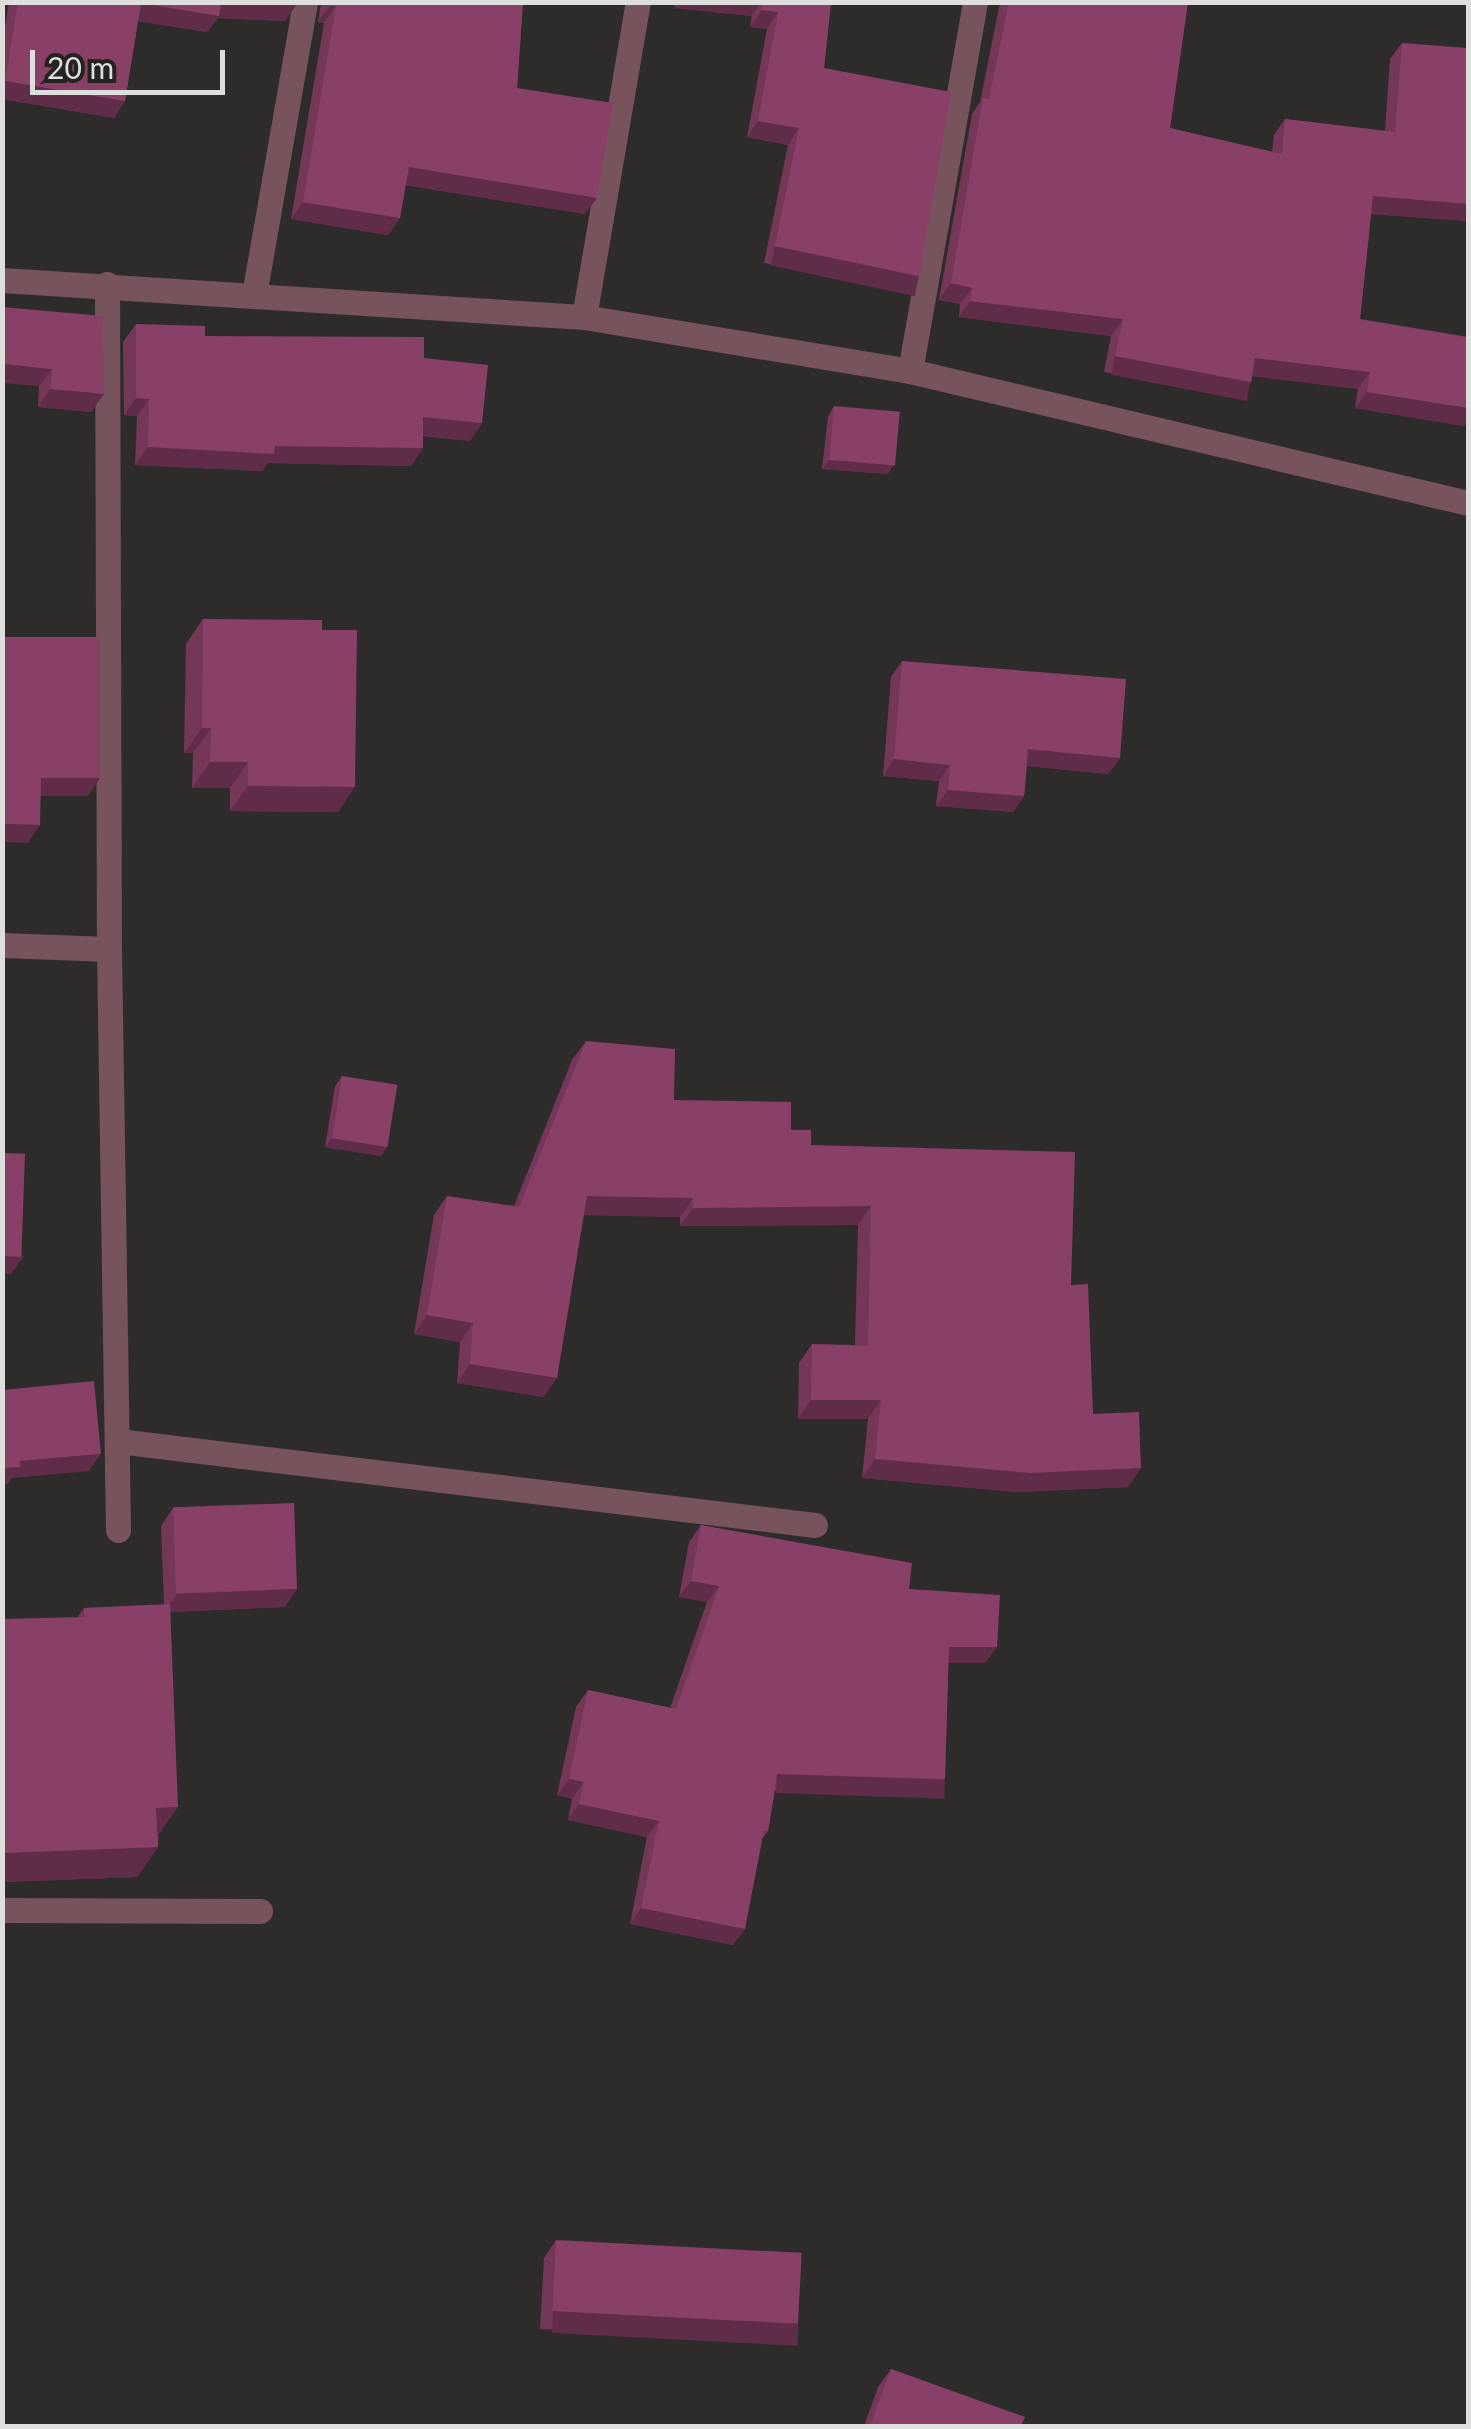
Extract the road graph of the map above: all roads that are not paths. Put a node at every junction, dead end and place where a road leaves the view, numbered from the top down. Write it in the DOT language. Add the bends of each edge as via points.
graph roads {
  1 [pos="306,2"];
  2 [pos="638,2"];
  3 [pos="975,2"];
  4 [pos="2,280"];
  5 [pos="107,284"];
  6 [pos="254,296"];
  7 [pos="584,317"];
  8 [pos="910,371"];
  9 [pos="1468,503"];
  10 [pos="2,945"];
  11 [pos="108,949"];
  12 [pos="118,1441"];
  13 [pos="815,1524"];
  14 [pos="118,1530"];
  15 [pos="2,1910"];
  16 [pos="260,1912"];
  1 -- 6 [label="street"];
  2 -- 7 [label="street"];
  3 -- 8 [label="street"];
  4 -- 5 [label="street"];
  5 -- 6 [label="street"];
  5 -- 11 [label="street"];
  6 -- 7 [label="street"];
  7 -- 8 [label="street"];
  8 -- 9 [label="street"];
  10 -- 11 [label="street"];
  11 -- 12 [label="street"];
  12 -- 13 [label="street"];
  12 -- 14 [label="street"];
  15 -- 16 [label="street"];
}
